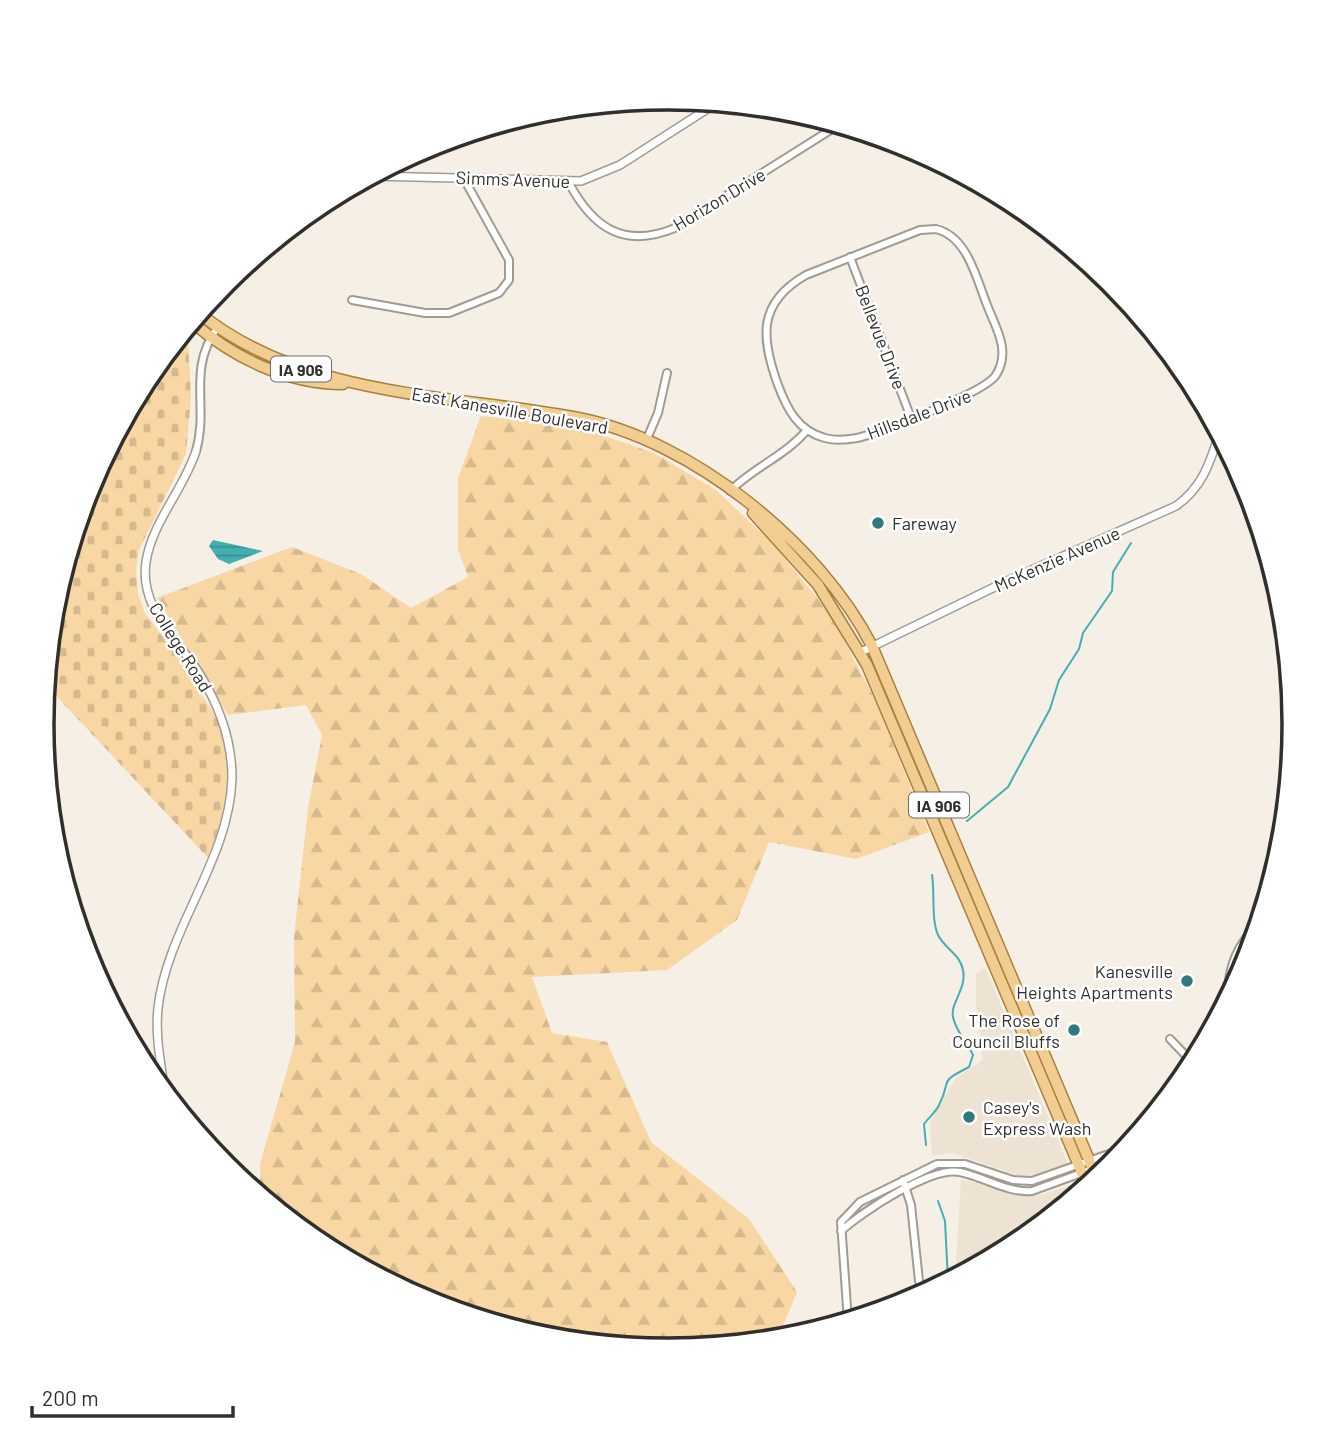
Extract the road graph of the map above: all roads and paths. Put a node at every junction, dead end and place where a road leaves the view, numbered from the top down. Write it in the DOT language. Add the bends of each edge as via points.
graph roads {
  1 [pos="704,111"];
  2 [pos="828,131"];
  3 [pos="391,176"];
  4 [pos="463,177"];
  5 [pos="569,183"];
  6 [pos="850,257"];
  7 [pos="352,300"];
  8 [pos="207,319"];
  9 [pos="217,327"];
  10 [pos="199,328"];
  11 [pos="210,337"];
  12 [pos="667,373"];
  13 [pos="358,384"];
  14 [pos="911,418"];
  15 [pos="807,430"];
  16 [pos="646,441"];
  17 [pos="1216,447"];
  18 [pos="196,451"];
  19 [pos="730,491"];
  20 [pos="872,646"];
  21 [pos="861,652"];
  22 [pos="1241,947"];
  23 [pos="1234,964"];
  24 [pos="1170,1039"];
  25 [pos="1185,1055"];
  26 [pos="162,1070"];
  27 [pos="1080,1168"];
  28 [pos="1093,1168"];
  29 [pos="1092,1169"];
  30 [pos="1084,1177"];
  31 [pos="903,1180"];
  32 [pos="907,1189"];
  33 [pos="841,1231"];
  34 [pos="919,1281"];
  35 [pos="847,1311"];
  1 -- 5 [label="street, Simms Avenue" via="620,165"];
  2 -- 5 [label="street, Horizon Drive" via="675,228 656,235 629,236 603,226 586,211"];
  3 -- 4 [label="street, Simms Avenue"];
  4 -- 5 [label="street, Simms Avenue"];
  4 -- 7 [label="street" via="509,260 511,271 504,288 496,296 442,314"];
  6 -- 14 [label="street, Bellevue Drive"];
  6 -- 14 [label="street, Hillsdale Drive" via="920,230 948,233 963,248 1000,337 1002,363 987,386"];
  6 -- 15 [label="street, Hillsdale Drive" via="794,282 773,306 766,328 766,346 789,410"];
  8 -- 9 [label="main road, East Kanesville Boulevard / IA 906"];
  9 -- 11 [label="street, College Road"];
  9 -- 13 [label="main road, East Kanesville Boulevard / IA 906" via="279,360"];
  10 -- 11 [label="main road, East Kanesville Boulevard / IA 906"];
  11 -- 13 [label="main road, East Kanesville Boulevard / IA 906" via="277,372 319,383"];
  11 -- 18 [label="street, College Road" via="199,367 201,415"];
  12 -- 16 [label="street"];
  13 -- 16 [label="main road, East Kanesville Boulevard / IA 906" via="578,418"];
  14 -- 15 [label="street, Hillsdale Drive" via="841,440"];
  15 -- 19 [label="street" via="787,452 745,476"];
  16 -- 19 [label="main road, East Kanesville Boulevard / IA 906"];
  17 -- 20 [label="street, McKenzie Avenue" via="1203,478 1175,506"];
  18 -- 26 [label="street, College Road" via="151,544 145,575 157,615 200,674 221,718 232,779 224,824 160,995 157,1027"];
  19 -- 20 [label="main road, East Kanesville Boulevard / IA 906" via="811,558 841,595"];
  19 -- 21 [label="main road, East Kanesville Boulevard / IA 906" via="818,585"];
  20 -- 21 [label="street, McKenzie Avenue"];
  20 -- 28 [label="main road, East Kanesville Boulevard / IA 906"];
  21 -- 27 [label="main road, East Kanesville Boulevard / IA 906"];
  22 -- 23 [label="street"];
  24 -- 25 [label="street"];
  27 -- 29 [label="street"];
  27 -- 30 [label="main road, East Kanesville Boulevard / IA 906"];
  27 -- 31 [label="street" via="1032,1181 1013,1180 954,1162 937,1164"];
  27 -- 32 [label="street" via="1032,1191 956,1171"];
  31 -- 32 [label="street"];
  31 -- 33 [label="street" via="852,1209 841,1222"];
  32 -- 33 [label="street" via="872,1206"];
  32 -- 34 [label="street"];
  33 -- 35 [label="street"];
}
